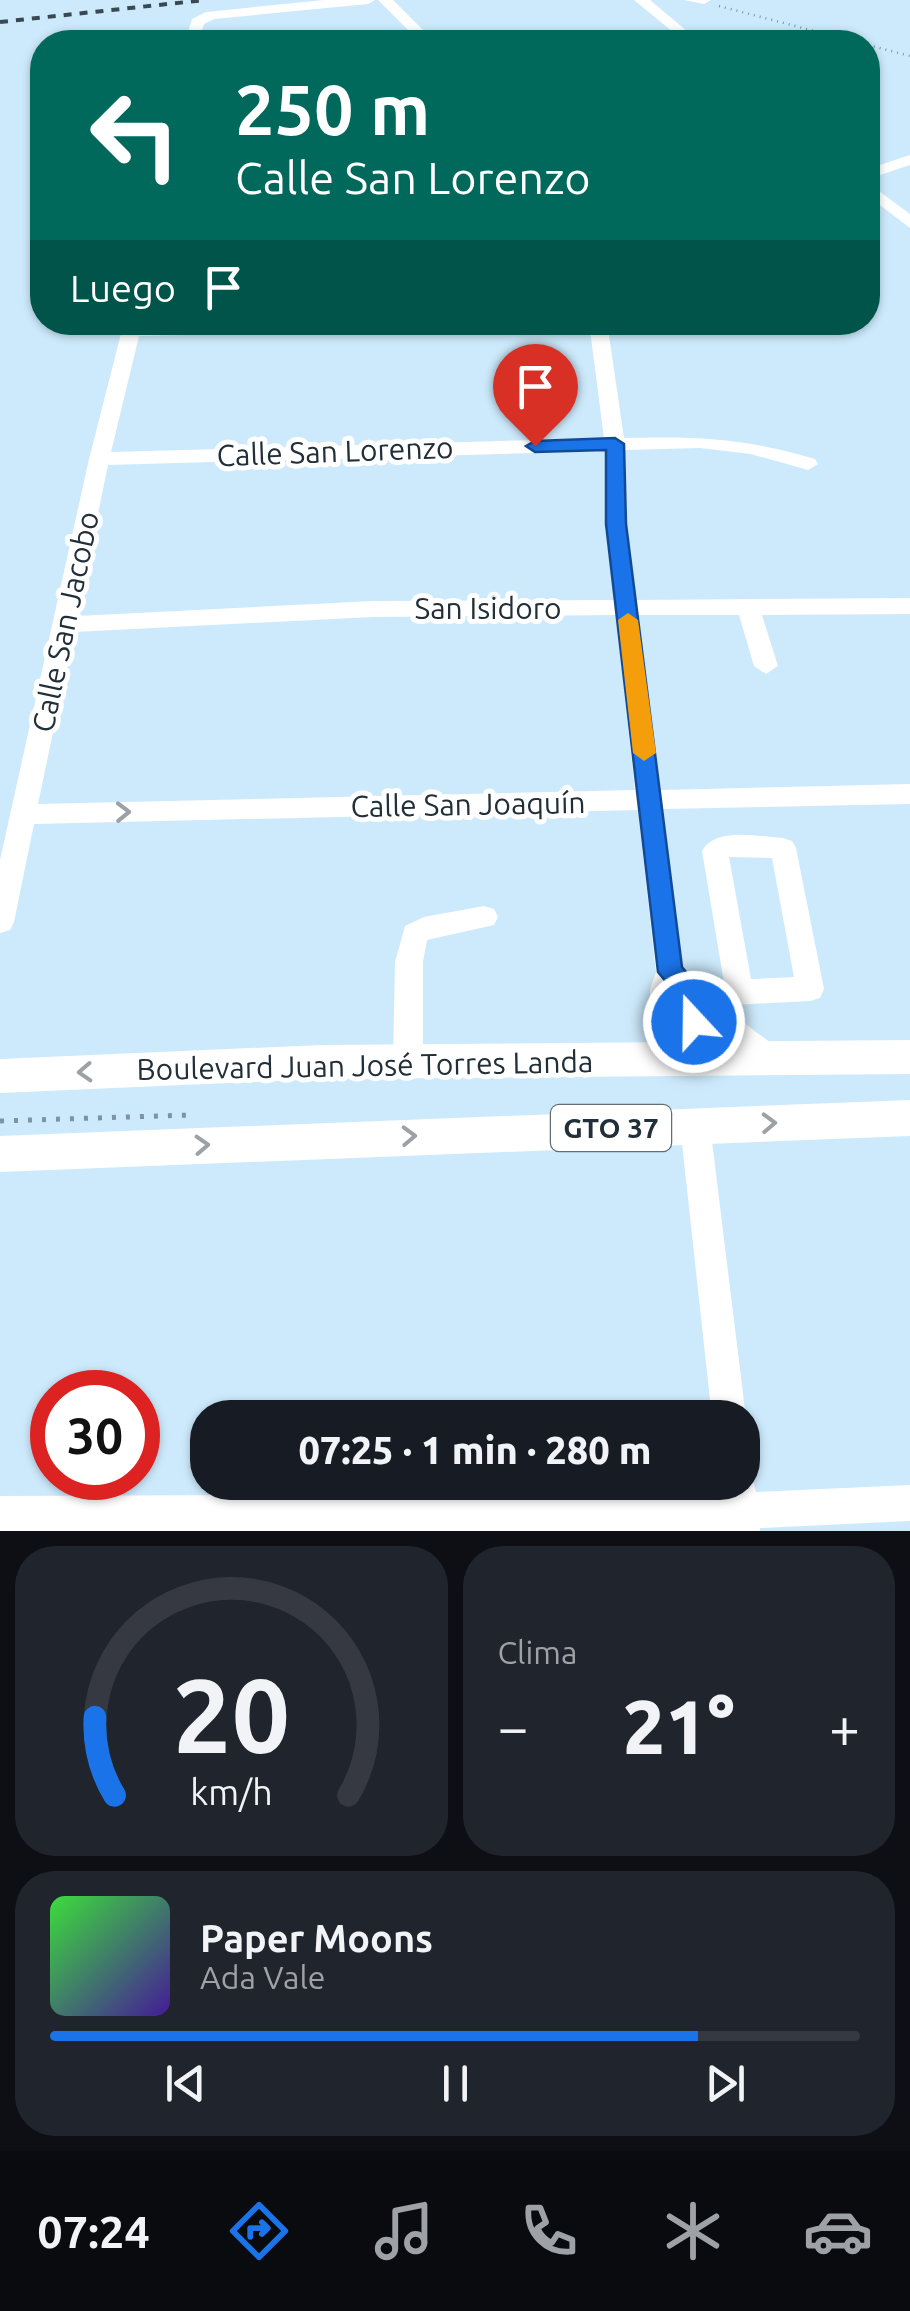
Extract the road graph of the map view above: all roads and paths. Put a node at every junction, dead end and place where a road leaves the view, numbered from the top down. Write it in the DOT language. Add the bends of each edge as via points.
graph roads {
  1 [pos="368,0"];
  2 [pos="386,0"];
  3 [pos="690,0"];
  4 [pos="702,1"];
  5 [pos="651,2"];
  6 [pos="194,30"];
  7 [pos="416,30"];
  8 [pos="680,30"];
  9 [pos="811,30"];
  10 [pos="880,49"];
  11 [pos="910,56"];
  12 [pos="910,160"];
  13 [pos="880,170"];
  14 [pos="880,198"];
  15 [pos="910,223"];
  16 [pos="130,335"];
  17 [pos="600,335"];
  18 [pos="615,444"];
  19 [pos="98,459"];
  20 [pos="808,464"];
  21 [pos="910,606"];
  22 [pos="748,607"];
  23 [pos="626,608"];
  24 [pos="66,624"];
  25 [pos="766,666"];
  26 [pos="910,794"];
  27 [pos="650,802"];
  28 [pos="26,814"];
  29 [pos="484,917"];
  30 [pos="0,922"];
  31 [pos="670,972"];
  32 [pos="739,990"];
  33 [pos="910,1057"];
  34 [pos="769,1060"];
  35 [pos="664,1061"];
  36 [pos="704,1061"];
  37 [pos="408,1062"];
  38 [pos="0,1076"];
  39 [pos="910,1118"];
  40 [pos="694,1125"];
  41 [pos="0,1154"];
  42 [pos="727,1400"];
  43 [pos="910,1503"];
  44 [pos="740,1508"];
  45 [pos="0,1514"];
  46 [pos="42,1523"];
  1 -- 6 [label="street" via="204,17"];
  2 -- 7 [label="street"];
  3 -- 4 [label="street"];
  4 -- 9 [label="path"];
  5 -- 8 [label="street"];
  10 -- 11 [label="path"];
  12 -- 13 [label="street"];
  14 -- 15 [label="street"];
  16 -- 19 [label="street, Calle San Jacobo"];
  17 -- 18 [label="street"];
  18 -- 19 [label="street, Calle San Lorenzo"];
  18 -- 20 [label="street, Calle San Lorenzo" via="720,442"];
  18 -- 23 [label="street"];
  19 -- 24 [label="street, Calle San Jacobo"];
  21 -- 22 [label="street, San Isidoro"];
  22 -- 23 [label="street, San Isidoro"];
  22 -- 25 [label="street"];
  23 -- 24 [label="street, San Isidoro" via="373,610"];
  23 -- 27 [label="street"];
  24 -- 28 [label="street, Calle San Jacobo"];
  26 -- 27 [label="street, Calle San Joaquín"];
  28 -- 27 [label="street, Calle San Joaquín, one-way"];
  27 -- 31 [label="street"];
  28 -- 30 [label="street, Calle San Jacobo"];
  29 -- 37 [label="street" via="415,934"];
  31 -- 35 [label="street"];
  31 -- 36 [label="street" via="684,984"];
  32 -- 32 [label="street" via="716,851 783,848 810,989"];
  32 -- 34 [label="street" via="716,998 716,1007 724,1024"];
  33 -- 34 [label="main road, Boulevard Juan José Torres Landa / GTO 37"];
  34 -- 36 [label="main road, Boulevard Juan José Torres Landa / GTO 37"];
  35 -- 36 [label="main road, Boulevard Juan José Torres Landa / GTO 37"];
  35 -- 37 [label="main road, Boulevard Juan José Torres Landa / GTO 37"];
  37 -- 38 [label="main road, Boulevard Juan José Torres Landa / GTO 37, one-way"];
  40 -- 39 [label="main road, GTO 37, one-way"];
  41 -- 40 [label="main road, GTO 37, one-way"];
  40 -- 42 [label="street"];
  43 -- 44 [label="street"];
  44 -- 46 [label="street"];
  45 -- 46 [label="street"];
}
